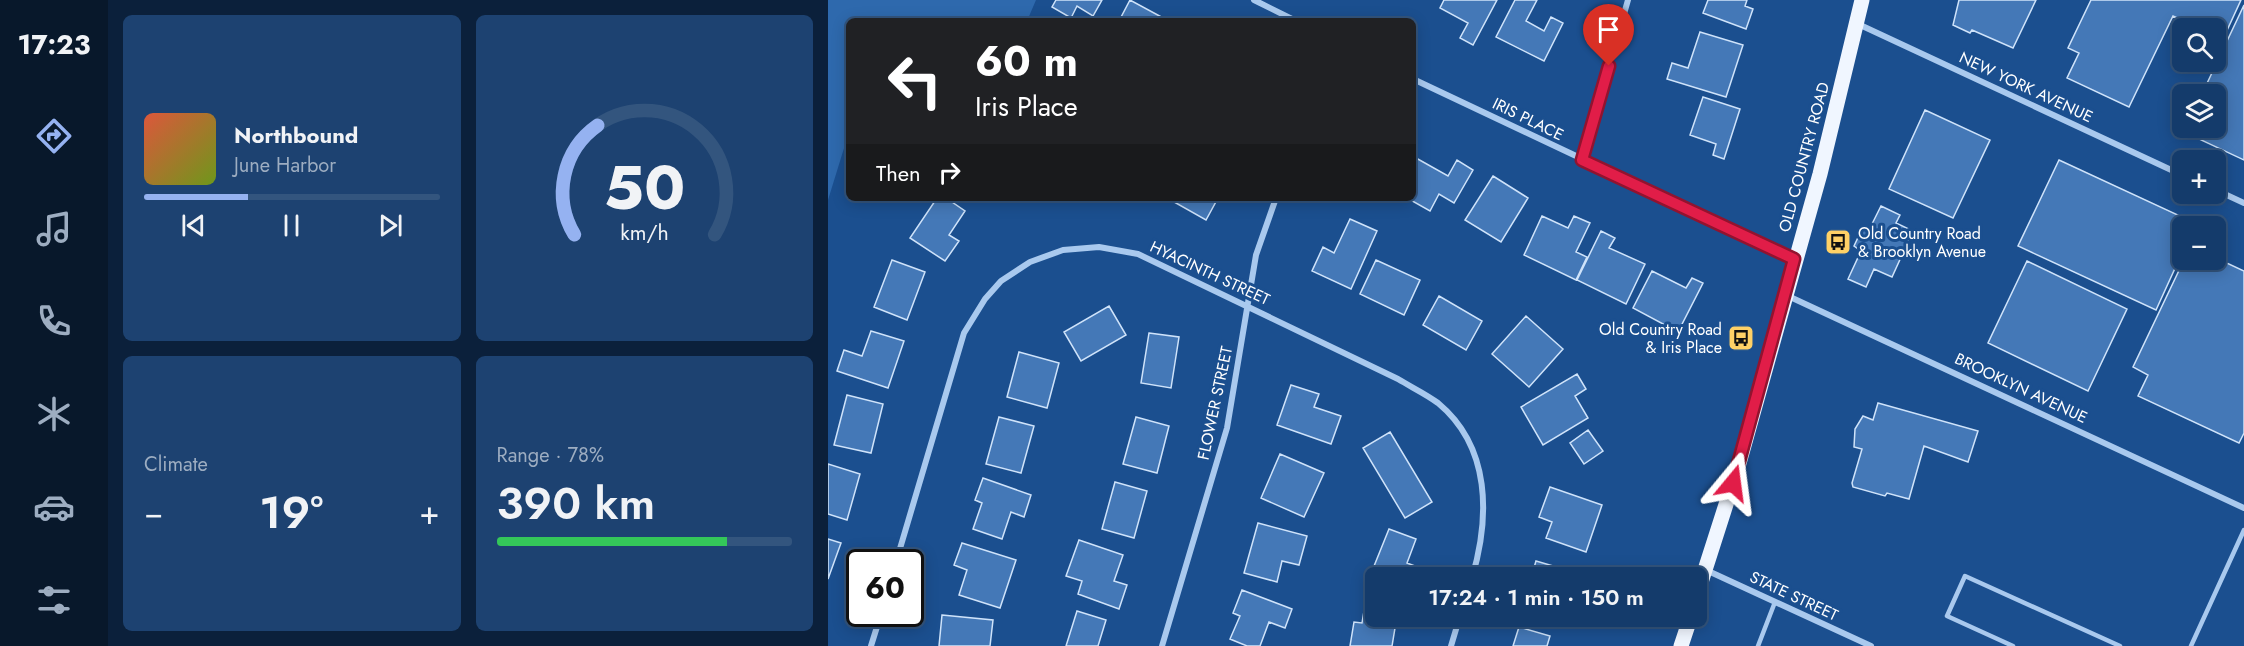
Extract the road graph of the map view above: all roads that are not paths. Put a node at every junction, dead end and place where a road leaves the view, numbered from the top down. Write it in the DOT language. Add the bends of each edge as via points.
graph roads {
  1 [pos="1254,0"];
  2 [pos="1628,0"];
  3 [pos="1862,0"];
  4 [pos="1290,18"];
  5 [pos="1858,23"];
  6 [pos="1416,80"];
  7 [pos="1582,160"];
  8 [pos="2172,170"];
  9 [pos="2226,195"];
  10 [pos="1275,201"];
  11 [pos="2244,203"];
  12 [pos="1794,259"];
  13 [pos="1785,295"];
  14 [pos="1248,306"];
  15 [pos="2244,508"];
  16 [pos="2244,530"];
  17 [pos="900,549"];
  18 [pos="1474,567"];
  19 [pos="1707,567"];
  20 [pos="1707,570"];
  21 [pos="1775,602"];
  22 [pos="877,627"];
  23 [pos="1457,627"];
  24 [pos="1687,627"];
  25 [pos="871,646"];
  26 [pos="1161,646"];
  27 [pos="1451,646"];
  28 [pos="1681,646"];
  29 [pos="1758,646"];
  30 [pos="1871,646"];
  31 [pos="2013,646"];
  32 [pos="2120,646"];
  33 [pos="2191,646"];
  1 -- 4 [label="street"];
  2 -- 7 [label="street"];
  3 -- 5 [label="main road, OLD COUNTRY ROAD"];
  5 -- 8 [label="street, NEW YORK AVENUE"];
  5 -- 12 [label="main road, OLD COUNTRY ROAD"];
  6 -- 7 [label="street, IRIS PLACE"];
  7 -- 12 [label="street, IRIS PLACE"];
  9 -- 11 [label="street"];
  10 -- 14 [label="street, FLOWER STREET" via="1256,255"];
  12 -- 13 [label="main road, OLD COUNTRY ROAD"];
  13 -- 15 [label="street, BROOKLYN AVENUE"];
  13 -- 19 [label="main road, OLD COUNTRY ROAD"];
  14 -- 17 [label="street, HYACINTH STREET" via="1138,254 1099,247 1063,250 1030,262 1001,281 964,333"];
  14 -- 18 [label="street, HYACINTH STREET" via="1398,379 1437,402 1453,417 1469,442 1484,488 1484,520"];
  14 -- 26 [label="street, FLOWER STREET" via="1227,428"];
  16 -- 33 [label="lane"];
  20 -- 21 [label="street, STATE STREET"];
  21 -- 29 [label="lane"];
  21 -- 30 [label="street, STATE STREET"];
  22 -- 25 [label="street"];
  23 -- 27 [label="street"];
  24 -- 28 [label="main road"];
  31 -- 32 [label="lane" via="1947,616 1965,576"];
}
